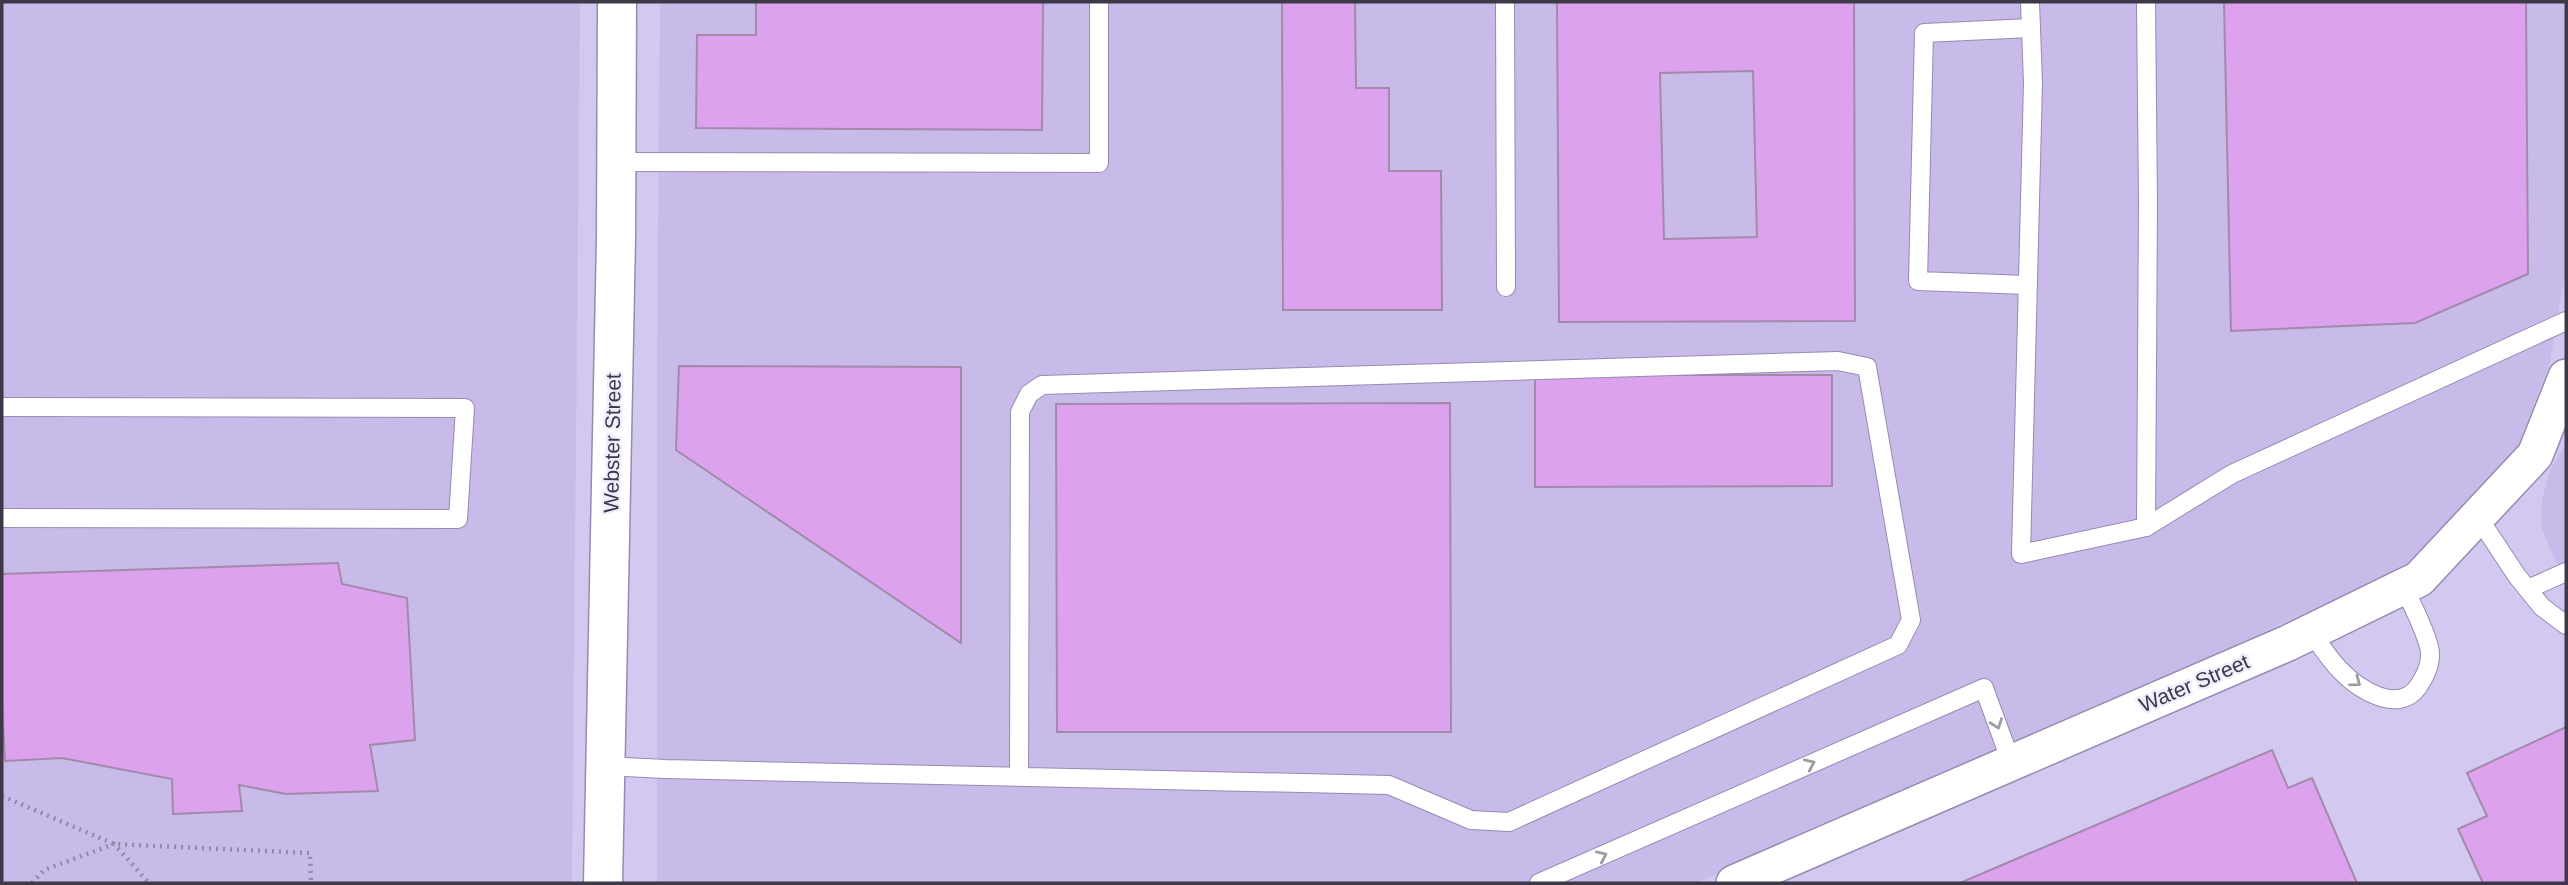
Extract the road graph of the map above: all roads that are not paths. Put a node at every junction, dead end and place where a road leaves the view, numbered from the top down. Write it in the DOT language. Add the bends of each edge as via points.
graph roads {
  1 [pos="617,2"];
  2 [pos="1099,2"];
  3 [pos="1505,2"];
  4 [pos="2030,2"];
  5 [pos="2146,2"];
  6 [pos="2031,28"];
  7 [pos="615,162"];
  8 [pos="2028,285"];
  9 [pos="1506,288"];
  10 [pos="2566,321"];
  11 [pos="2566,377"];
  12 [pos="2,407"];
  13 [pos="2478,517"];
  14 [pos="2,518"];
  15 [pos="2146,527"];
  16 [pos="2566,572"];
  17 [pos="2404,587"];
  18 [pos="2528,589"];
  19 [pos="2566,625"];
  20 [pos="2311,632"];
  21 [pos="2011,762"];
  22 [pos="606,766"];
  23 [pos="1019,777"];
  24 [pos="603,883"];
  25 [pos="1539,883"];
  26 [pos="1734,883"];
  1 -- 7 [label="street, Webster Street"];
  2 -- 7 [label="lane" via="1099,163"];
  3 -- 9 [label="lane"];
  4 -- 6 [label="lane"];
  5 -- 15 [label="lane"];
  6 -- 8 [label="lane"];
  6 -- 8 [label="lane" via="1924,33 1918,282"];
  7 -- 22 [label="street, Webster Street"];
  8 -- 15 [label="lane" via="2021,554"];
  10 -- 15 [label="lane" via="2232,474"];
  11 -- 13 [label="street, Water Street" via="2535,455"];
  12 -- 14 [label="lane" via="465,408 458,519"];
  13 -- 17 [label="street, Water Street" via="2419,579"];
  13 -- 18 [label="lane"];
  16 -- 18 [label="lane"];
  17 -- 20 [label="street, Water Street"];
  20 -- 17 [label="lane, one-way" via="2340,670 2360,687 2398,701 2413,694 2430,665 2429,648"];
  18 -- 19 [label="lane"];
  20 -- 21 [label="street, Water Street"];
  25 -- 21 [label="lane, one-way" via="1984,688"];
  21 -- 26 [label="street, Water Street"];
  22 -- 23 [label="lane"];
  22 -- 24 [label="street, Webster Street"];
  23 -- 23 [label="lane" via="1389,785 1471,820 1509,822 1898,645 1911,620 1867,367 1838,361 1042,385 1029,394 1020,412"];
}
